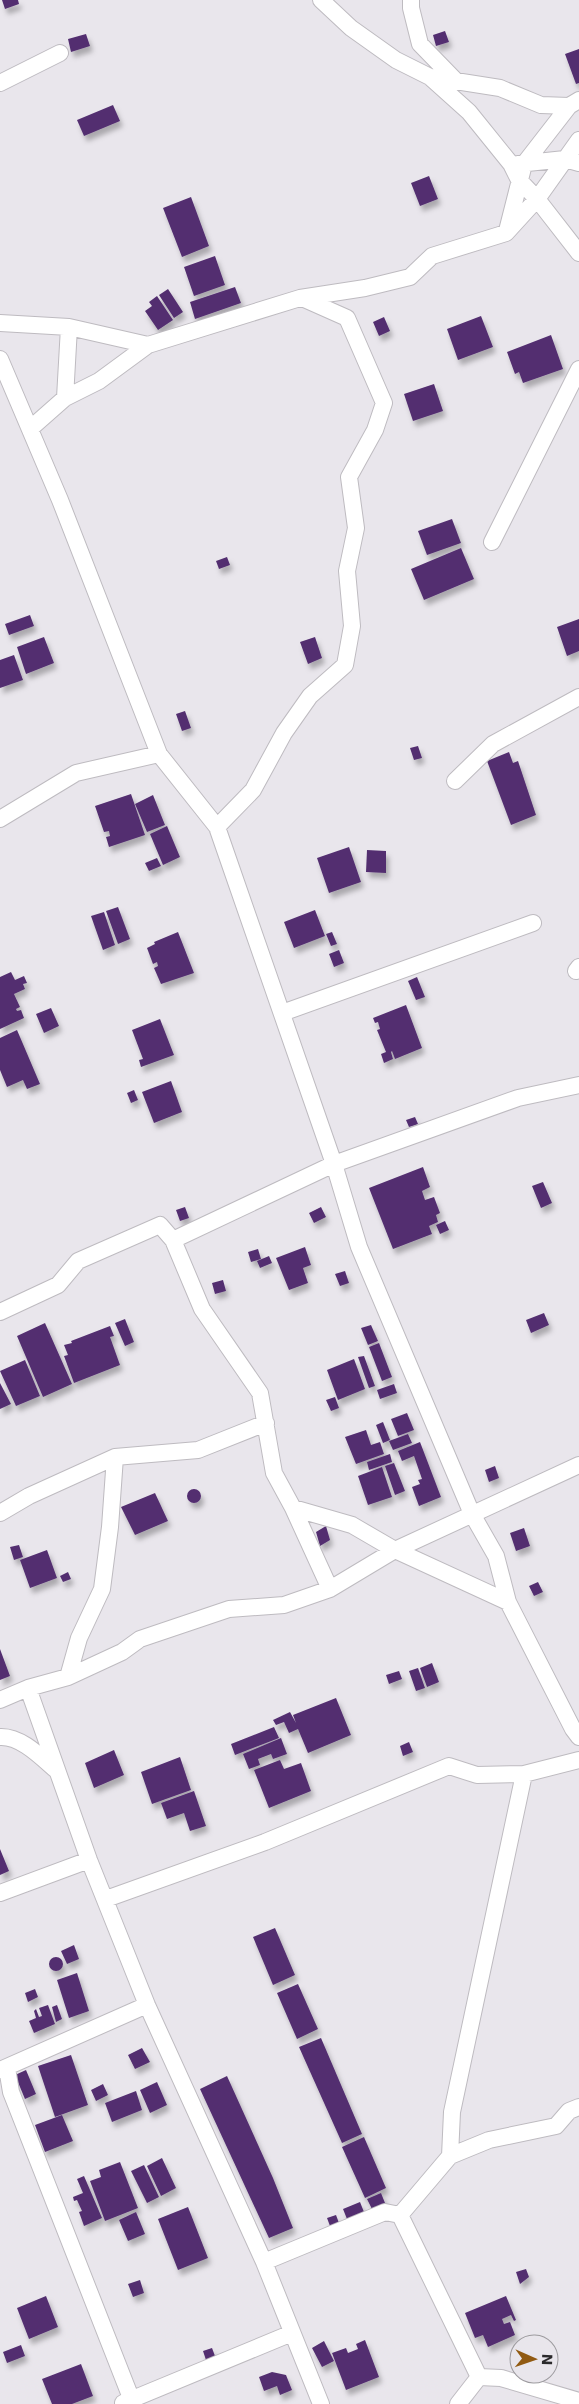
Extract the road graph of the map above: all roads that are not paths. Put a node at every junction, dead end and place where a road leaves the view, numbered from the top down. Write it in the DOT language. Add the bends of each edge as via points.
graph roads {
  1 [pos="321,0"];
  2 [pos="409,3"];
  3 [pos="60,53"];
  4 [pos="430,77"];
  5 [pos="456,80"];
  6 [pos="0,83"];
  7 [pos="574,103"];
  8 [pos="469,112"];
  9 [pos="579,140"];
  10 [pos="572,161"];
  11 [pos="518,170"];
  12 [pos="537,199"];
  13 [pos="506,233"];
  14 [pos="579,253"];
  15 [pos="300,298"];
  16 [pos="0,323"];
  17 [pos="70,327"];
  18 [pos="148,345"];
  19 [pos="0,359"];
  20 [pos="579,369"];
  21 [pos="65,398"];
  22 [pos="31,428"];
  23 [pos="492,542"];
  24 [pos="579,698"];
  25 [pos="159,754"];
  26 [pos="456,781"];
  27 [pos="0,819"];
  28 [pos="218,827"];
  29 [pos="532,922"];
  30 [pos="282,1013"];
  31 [pos="579,1085"];
  32 [pos="334,1164"];
  33 [pos="173,1240"];
  34 [pos="0,1312"];
  35 [pos="266,1423"];
  36 [pos="115,1457"];
  37 [pos="579,1465"];
  38 [pos="293,1508"];
  39 [pos="0,1513"];
  40 [pos="472,1514"];
  41 [pos="394,1550"];
  42 [pos="330,1589"];
  43 [pos="508,1602"];
  44 [pos="68,1677"];
  45 [pos="28,1688"];
  46 [pos="0,1700"];
  47 [pos="0,1737"];
  48 [pos="579,1737"];
  49 [pos="579,1760"];
  50 [pos="58,1772"];
  51 [pos="524,1774"];
  52 [pos="89,1860"];
  53 [pos="0,1893"];
  54 [pos="106,1899"];
  55 [pos="147,2005"];
  56 [pos="3,2069"];
  57 [pos="579,2106"];
  58 [pos="450,2156"];
  59 [pos="400,2215"];
  60 [pos="264,2262"];
  61 [pos="292,2333"];
  62 [pos="479,2377"];
  63 [pos="126,2401"];
  64 [pos="579,2401"];
  65 [pos="321,2404"];
  66 [pos="458,2404"];
  1 -- 4 [label="street" via="351,28 396,60"];
  2 -- 5 [label="street" via="420,44"];
  3 -- 6 [label="street"];
  4 -- 5 [label="street"];
  4 -- 8 [label="street"];
  5 -- 7 [label="street" via="500,88 541,105"];
  5 -- 8 [label="street"];
  7 -- 11 [label="street"];
  8 -- 11 [label="street"];
  9 -- 10 [label="street"];
  10 -- 11 [label="street"];
  10 -- 12 [label="street"];
  11 -- 12 [label="street"];
  11 -- 13 [label="street"];
  12 -- 13 [label="street"];
  12 -- 14 [label="street"];
  13 -- 15 [label="street" via="432,256 410,277"];
  15 -- 18 [label="street"];
  15 -- 28 [label="street" via="347,318 384,403 376,430 349,477 356,528 347,571 352,626 345,664 310,696 284,733 253,790"];
  16 -- 17 [label="street"];
  17 -- 18 [label="street"];
  17 -- 21 [label="street"];
  18 -- 21 [label="street" via="99,381"];
  19 -- 22 [label="street"];
  20 -- 23 [label="street"];
  21 -- 22 [label="street"];
  22 -- 25 [label="street"];
  24 -- 26 [label="street" via="493,744"];
  25 -- 27 [label="street" via="76,773"];
  25 -- 28 [label="street"];
  28 -- 30 [label="street"];
  29 -- 30 [label="street"];
  30 -- 32 [label="street"];
  31 -- 32 [label="street" via="518,1098"];
  32 -- 33 [label="street"];
  32 -- 40 [label="street" via="359,1247"];
  33 -- 34 [label="street" via="160,1224 78,1261 58,1285"];
  33 -- 35 [label="street" via="202,1309 260,1394"];
  35 -- 36 [label="street" via="198,1450"];
  35 -- 38 [label="street" via="274,1473"];
  36 -- 39 [label="street" via="29,1496"];
  36 -- 44 [label="street" via="102,1589 79,1638"];
  37 -- 40 [label="street"];
  38 -- 41 [label="street" via="352,1525"];
  38 -- 42 [label="street"];
  40 -- 41 [label="street"];
  40 -- 43 [label="street" via="496,1556"];
  41 -- 42 [label="street"];
  41 -- 43 [label="street"];
  42 -- 44 [label="street" via="284,1605 230,1609 140,1639 122,1652"];
  43 -- 48 [label="street"];
  44 -- 45 [label="street"];
  45 -- 46 [label="street"];
  45 -- 50 [label="street"];
  47 -- 50 [label="street" via="7,1736 35,1752"];
  49 -- 51 [label="street"];
  50 -- 52 [label="street"];
  51 -- 54 [label="street" via="477,1775 449,1766 265,1842"];
  51 -- 58 [label="street" via="452,2112"];
  52 -- 53 [label="street"];
  52 -- 54 [label="street"];
  54 -- 55 [label="street"];
  55 -- 56 [label="street"];
  55 -- 60 [label="street"];
  56 -- 63 [label="street"];
  57 -- 58 [label="street" via="569,2111 556,2126 488,2140"];
  58 -- 59 [label="street"];
  59 -- 60 [label="street" via="384,2212"];
  59 -- 62 [label="street"];
  60 -- 61 [label="street"];
  61 -- 63 [label="street"];
  61 -- 65 [label="street"];
  62 -- 64 [label="street" via="501,2378"];
  62 -- 66 [label="street"];
}
